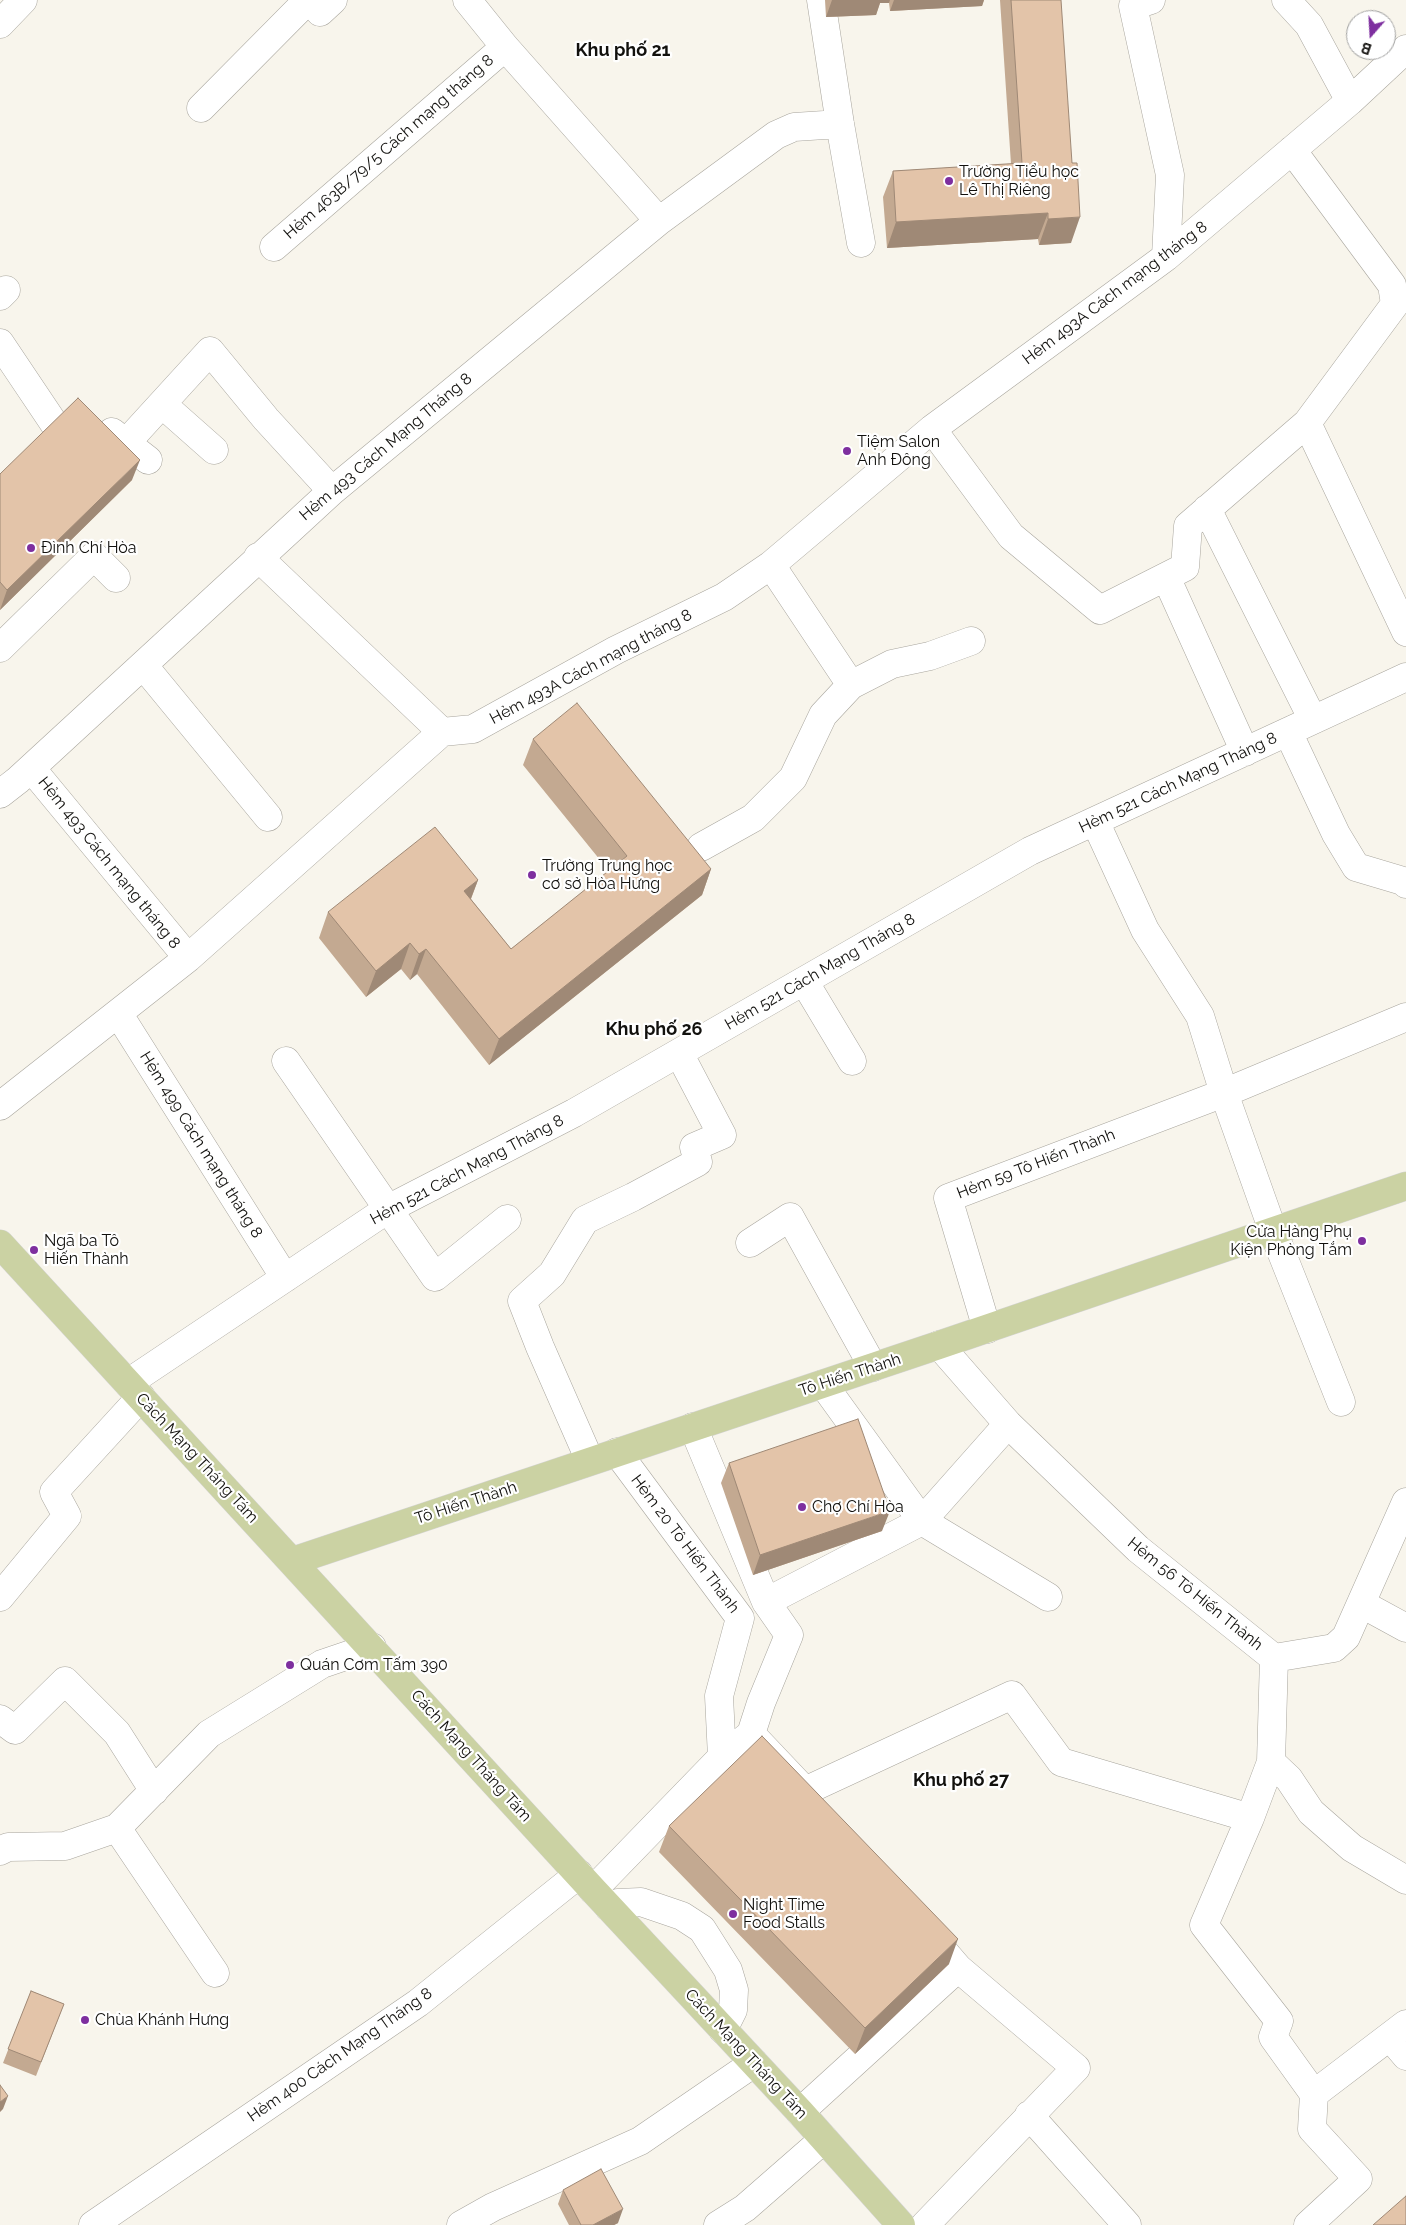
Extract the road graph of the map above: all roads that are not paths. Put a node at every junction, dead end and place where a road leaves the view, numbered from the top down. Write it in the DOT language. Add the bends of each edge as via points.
graph roads {
  1 [pos="23,0"];
  2 [pos="308,0"];
  3 [pos="333,0"];
  4 [pos="467,0"];
  5 [pos="821,0"];
  6 [pos="1151,0"];
  7 [pos="1286,0"];
  8 [pos="0,24"];
  9 [pos="505,47"];
  10 [pos="1406,49"];
  11 [pos="1350,101"];
  12 [pos="201,108"];
  13 [pos="840,124"];
  14 [pos="1292,150"];
  15 [pos="659,221"];
  16 [pos="861,243"];
  17 [pos="274,247"];
  18 [pos="1166,257"];
  19 [pos="1400,315"];
  20 [pos="0,343"];
  21 [pos="162,404"];
  22 [pos="1307,423"];
  23 [pos="57,428"];
  24 [pos="932,429"];
  25 [pos="126,443"];
  26 [pos="36,449"];
  27 [pos="214,450"];
  28 [pos="148,460"];
  29 [pos="332,491"];
  30 [pos="1207,509"];
  31 [pos="258,557"];
  32 [pos="771,565"];
  33 [pos="1166,576"];
  34 [pos="116,578"];
  35 [pos="1406,632"];
  36 [pos="971,641"];
  37 [pos="0,648"];
  38 [pos="143,664"];
  39 [pos="1406,677"];
  40 [pos="851,685"];
  41 [pos="1313,720"];
  42 [pos="442,732"];
  43 [pos="1288,732"];
  44 [pos="1245,752"];
  45 [pos="31,768"];
  46 [pos="0,794"];
  47 [pos="268,817"];
  48 [pos="1095,821"];
  49 [pos="701,847"];
  50 [pos="1406,884"];
  51 [pos="188,958"];
  52 [pos="804,982"];
  53 [pos="118,1013"];
  54 [pos="1406,1017"];
  55 [pos="679,1053"];
  56 [pos="286,1061"];
  57 [pos="852,1061"];
  58 [pos="1224,1093"];
  59 [pos="0,1106"];
  60 [pos="1406,1186"];
  61 [pos="388,1209"];
  62 [pos="507,1219"];
  63 [pos="1274,1231"];
  64 [pos="750,1243"];
  65 [pos="0,1244"];
  66 [pos="285,1278"];
  67 [pos="987,1329"];
  68 [pos="939,1345"];
  69 [pos="873,1367"];
  70 [pos="823,1384"];
  71 [pos="135,1390"];
  72 [pos="1341,1402"];
  73 [pos="1008,1424"];
  74 [pos="693,1427"];
  75 [pos="617,1452"];
  76 [pos="590,1462"];
  77 [pos="1406,1502"];
  78 [pos="922,1521"];
  79 [pos="293,1561"];
  80 [pos="1048,1596"];
  81 [pos="0,1597"];
  82 [pos="766,1602"];
  83 [pos="1362,1604"];
  84 [pos="1406,1628"];
  85 [pos="372,1647"];
  86 [pos="1274,1658"];
  87 [pos="8,1725"];
  88 [pos="751,1734"];
  89 [pos="722,1757"];
  90 [pos="1271,1762"];
  91 [pos="805,1790"];
  92 [pos="154,1791"];
  93 [pos="824,1813"];
  94 [pos="1250,1818"];
  95 [pos="117,1828"];
  96 [pos="0,1851"];
  97 [pos="1406,1880"];
  98 [pos="593,1890"];
  99 [pos="913,1916"];
  100 [pos="958,1968"];
  101 [pos="215,1973"];
  102 [pos="723,2030"];
  103 [pos="1401,2039"];
  104 [pos="754,2064"];
  105 [pos="1314,2094"];
  106 [pos="800,2112"];
  107 [pos="1029,2115"];
  108 [pos="824,2139"];
  109 [pos="93,2225"];
  110 [pos="461,2225"];
  111 [pos="718,2225"];
  112 [pos="901,2225"];
  113 [pos="926,2225"];
  114 [pos="1127,2225"];
  115 [pos="1308,2225"];
  1 -- 8 [label="street"];
  2 -- 3 [label="street" via="320,12"];
  2 -- 12 [label="street"];
  4 -- 9 [label="street"];
  5 -- 13 [label="street"];
  6 -- 18 [label="street" via="1132,6 1170,176"];
  7 -- 11 [label="street" via="1309,25"];
  9 -- 15 [label="street"];
  9 -- 17 [label="street, Hẻm 463B/79/5 Cách mạng tháng 8"];
  10 -- 11 [label="street, Hẻm 493A Cách mạng tháng 8"];
  11 -- 14 [label="street, Hẻm 493A Cách mạng tháng 8"];
  13 -- 15 [label="street, Hẻm 493 Cách Mạng Tháng 8" via="794,127 776,135"];
  13 -- 16 [label="street"];
  14 -- 18 [label="street, Hẻm 493A Cách mạng tháng 8"];
  14 -- 19 [label="street" via="1392,285"];
  15 -- 29 [label="street, Hẻm 493 Cách Mạng Tháng 8"];
  18 -- 24 [label="street, Hẻm 493A Cách mạng tháng 8"];
  19 -- 22 [label="street"];
  20 -- 23 [label="street"];
  21 -- 25 [label="street"];
  21 -- 27 [label="street"];
  21 -- 29 [label="street" via="210,351"];
  22 -- 30 [label="street"];
  22 -- 35 [label="street"];
  23 -- 25 [label="street" via="73,412 99,421"];
  23 -- 26 [label="street"];
  24 -- 32 [label="street, Hẻm 493A Cách mạng tháng 8"];
  24 -- 33 [label="street" via="1011,536 1100,610"];
  25 -- 28 [label="street"];
  29 -- 31 [label="street, Hẻm 493 Cách Mạng Tháng 8"];
  30 -- 33 [label="street" via="1188,526 1185,567"];
  30 -- 41 [label="street"];
  31 -- 38 [label="street, Hẻm 493 Cách Mạng Tháng 8"];
  31 -- 42 [label="street"];
  32 -- 40 [label="street"];
  32 -- 42 [label="street, Hẻm 493A Cách mạng tháng 8" via="724,597 616,650 474,729"];
  33 -- 44 [label="street"];
  34 -- 37 [label="street" via="94,556"];
  36 -- 40 [label="street" via="930,656 892,664"];
  38 -- 45 [label="street, Hẻm 493 Cách Mạng Tháng 8"];
  38 -- 47 [label="street"];
  39 -- 41 [label="street, Hẻm 521 Cách Mạng Tháng 8"];
  40 -- 49 [label="street" via="823,715 792,778 753,818"];
  41 -- 43 [label="street, Hẻm 521 Cách Mạng Tháng 8"];
  42 -- 51 [label="street"];
  43 -- 44 [label="street, Hẻm 521 Cách Mạng Tháng 8"];
  43 -- 50 [label="street" via="1336,834 1356,867"];
  44 -- 48 [label="street, Hẻm 521 Cách Mạng Tháng 8"];
  45 -- 46 [label="street, Hẻm 493 Cách Mạng Tháng 8"];
  45 -- 51 [label="street, Hẻm 493 Cách mạng tháng 8"];
  48 -- 52 [label="street, Hẻm 521 Cách Mạng Tháng 8" via="1030,851"];
  48 -- 58 [label="street" via="1145,930 1200,1016"];
  51 -- 53 [label="street"];
  52 -- 55 [label="street, Hẻm 521 Cách Mạng Tháng 8"];
  52 -- 57 [label="street"];
  53 -- 59 [label="street"];
  53 -- 66 [label="street, Hẻm 499 Cách mạng tháng 8"];
  54 -- 58 [label="street"];
  55 -- 61 [label="street, Hẻm 521 Cách Mạng Tháng 8" via="574,1113"];
  55 -- 76 [label="street" via="722,1135 694,1147 698,1162 585,1220 552,1274 522,1301"];
  56 -- 61 [label="street"];
  58 -- 63 [label="street"];
  58 -- 67 [label="street, Hẻm 59 Tô Hiến Thành" via="948,1198"];
  60 -- 63 [label="main road, Tô Hiến Thành"];
  61 -- 62 [label="street" via="435,1277"];
  61 -- 66 [label="street, Hẻm 521 Cách Mạng Tháng 8"];
  63 -- 67 [label="main road, Tô Hiến Thành"];
  63 -- 72 [label="street"];
  64 -- 69 [label="street" via="790,1217"];
  65 -- 71 [label="main road, Cách Mạng Tháng Tám"];
  66 -- 71 [label="street, Hẻm 521 Cách Mạng Tháng 8"];
  67 -- 68 [label="main road, Tô Hiến Thành"];
  68 -- 69 [label="main road, Tô Hiến Thành"];
  68 -- 73 [label="street, Hẻm 56 Tô Hiến Thành"];
  69 -- 70 [label="main road, Tô Hiến Thành"];
  70 -- 74 [label="main road, Tô Hiến Thành"];
  70 -- 78 [label="street"];
  71 -- 79 [label="main road, Cách Mạng Tháng Tám"];
  71 -- 81 [label="street, Hẻm 521 Cách Mạng Tháng 8" via="54,1492 67,1516"];
  73 -- 78 [label="street"];
  73 -- 86 [label="street, Hẻm 56 Tô Hiến Thành" via="1138,1549"];
  74 -- 75 [label="main road, Tô Hiến Thành"];
  74 -- 82 [label="street"];
  75 -- 76 [label="main road, Tô Hiến Thành"];
  75 -- 89 [label="street, Hẻm 20 Tô Hiến Thành" via="740,1618 719,1696"];
  76 -- 79 [label="main road, Tô Hiến Thành"];
  77 -- 83 [label="street"];
  78 -- 80 [label="street"];
  78 -- 82 [label="street"];
  79 -- 85 [label="main road, Cách Mạng Tháng Tám"];
  82 -- 88 [label="street" via="789,1635"];
  83 -- 84 [label="street"];
  83 -- 86 [label="street" via="1346,1637 1334,1648"];
  85 -- 92 [label="street" via="322,1664 209,1734"];
  85 -- 98 [label="main road, Cách Mạng Tháng Tám"];
  86 -- 90 [label="street, Hẻm 56 Tô Hiến Thành"];
  87 -- 92 [label="street" via="65,1681 117,1733"];
  88 -- 89 [label="street, Hẻm 400 Cách Mạng Tháng 8"];
  88 -- 91 [label="street"];
  89 -- 98 [label="street, Hẻm 400 Cách Mạng Tháng 8"];
  90 -- 94 [label="street, Hẻm 56 Tô Hiến Thành"];
  90 -- 97 [label="street" via="1288,1779 1311,1812 1352,1848"];
  91 -- 93 [label="street"];
  91 -- 94 [label="street" via="1012,1695 1061,1762"];
  92 -- 95 [label="street"];
  94 -- 105 [label="street, Hẻm 56 Tô Hiến Thành" via="1204,1925 1279,2021 1273,2037"];
  95 -- 96 [label="street" via="65,1846 8,1847"];
  95 -- 101 [label="street"];
  98 -- 102 [label="main road, Cách Mạng Tháng Tám"];
  98 -- 102 [label="street" via="618,1903 641,1902 682,1916 702,1929 728,1970 734,1990 732,2010"];
  98 -- 109 [label="street, Hẻm 400 Cách Mạng Tháng 8" via="418,2003"];
  99 -- 100 [label="street"];
  100 -- 106 [label="street"];
  100 -- 107 [label="street" via="1076,2068"];
  102 -- 104 [label="main road, Cách Mạng Tháng Tám"];
  103 -- 105 [label="street"];
  104 -- 106 [label="main road, Cách Mạng Tháng Tám"];
  104 -- 110 [label="street" via="640,2141 493,2207"];
  105 -- 115 [label="street" via="1312,2129 1358,2179"];
  106 -- 108 [label="main road, Cách Mạng Tháng Tám"];
  107 -- 113 [label="street"];
  107 -- 114 [label="street"];
  108 -- 111 [label="street" via="745,2208"];
  108 -- 112 [label="main road, Cách Mạng Tháng Tám"];
}
